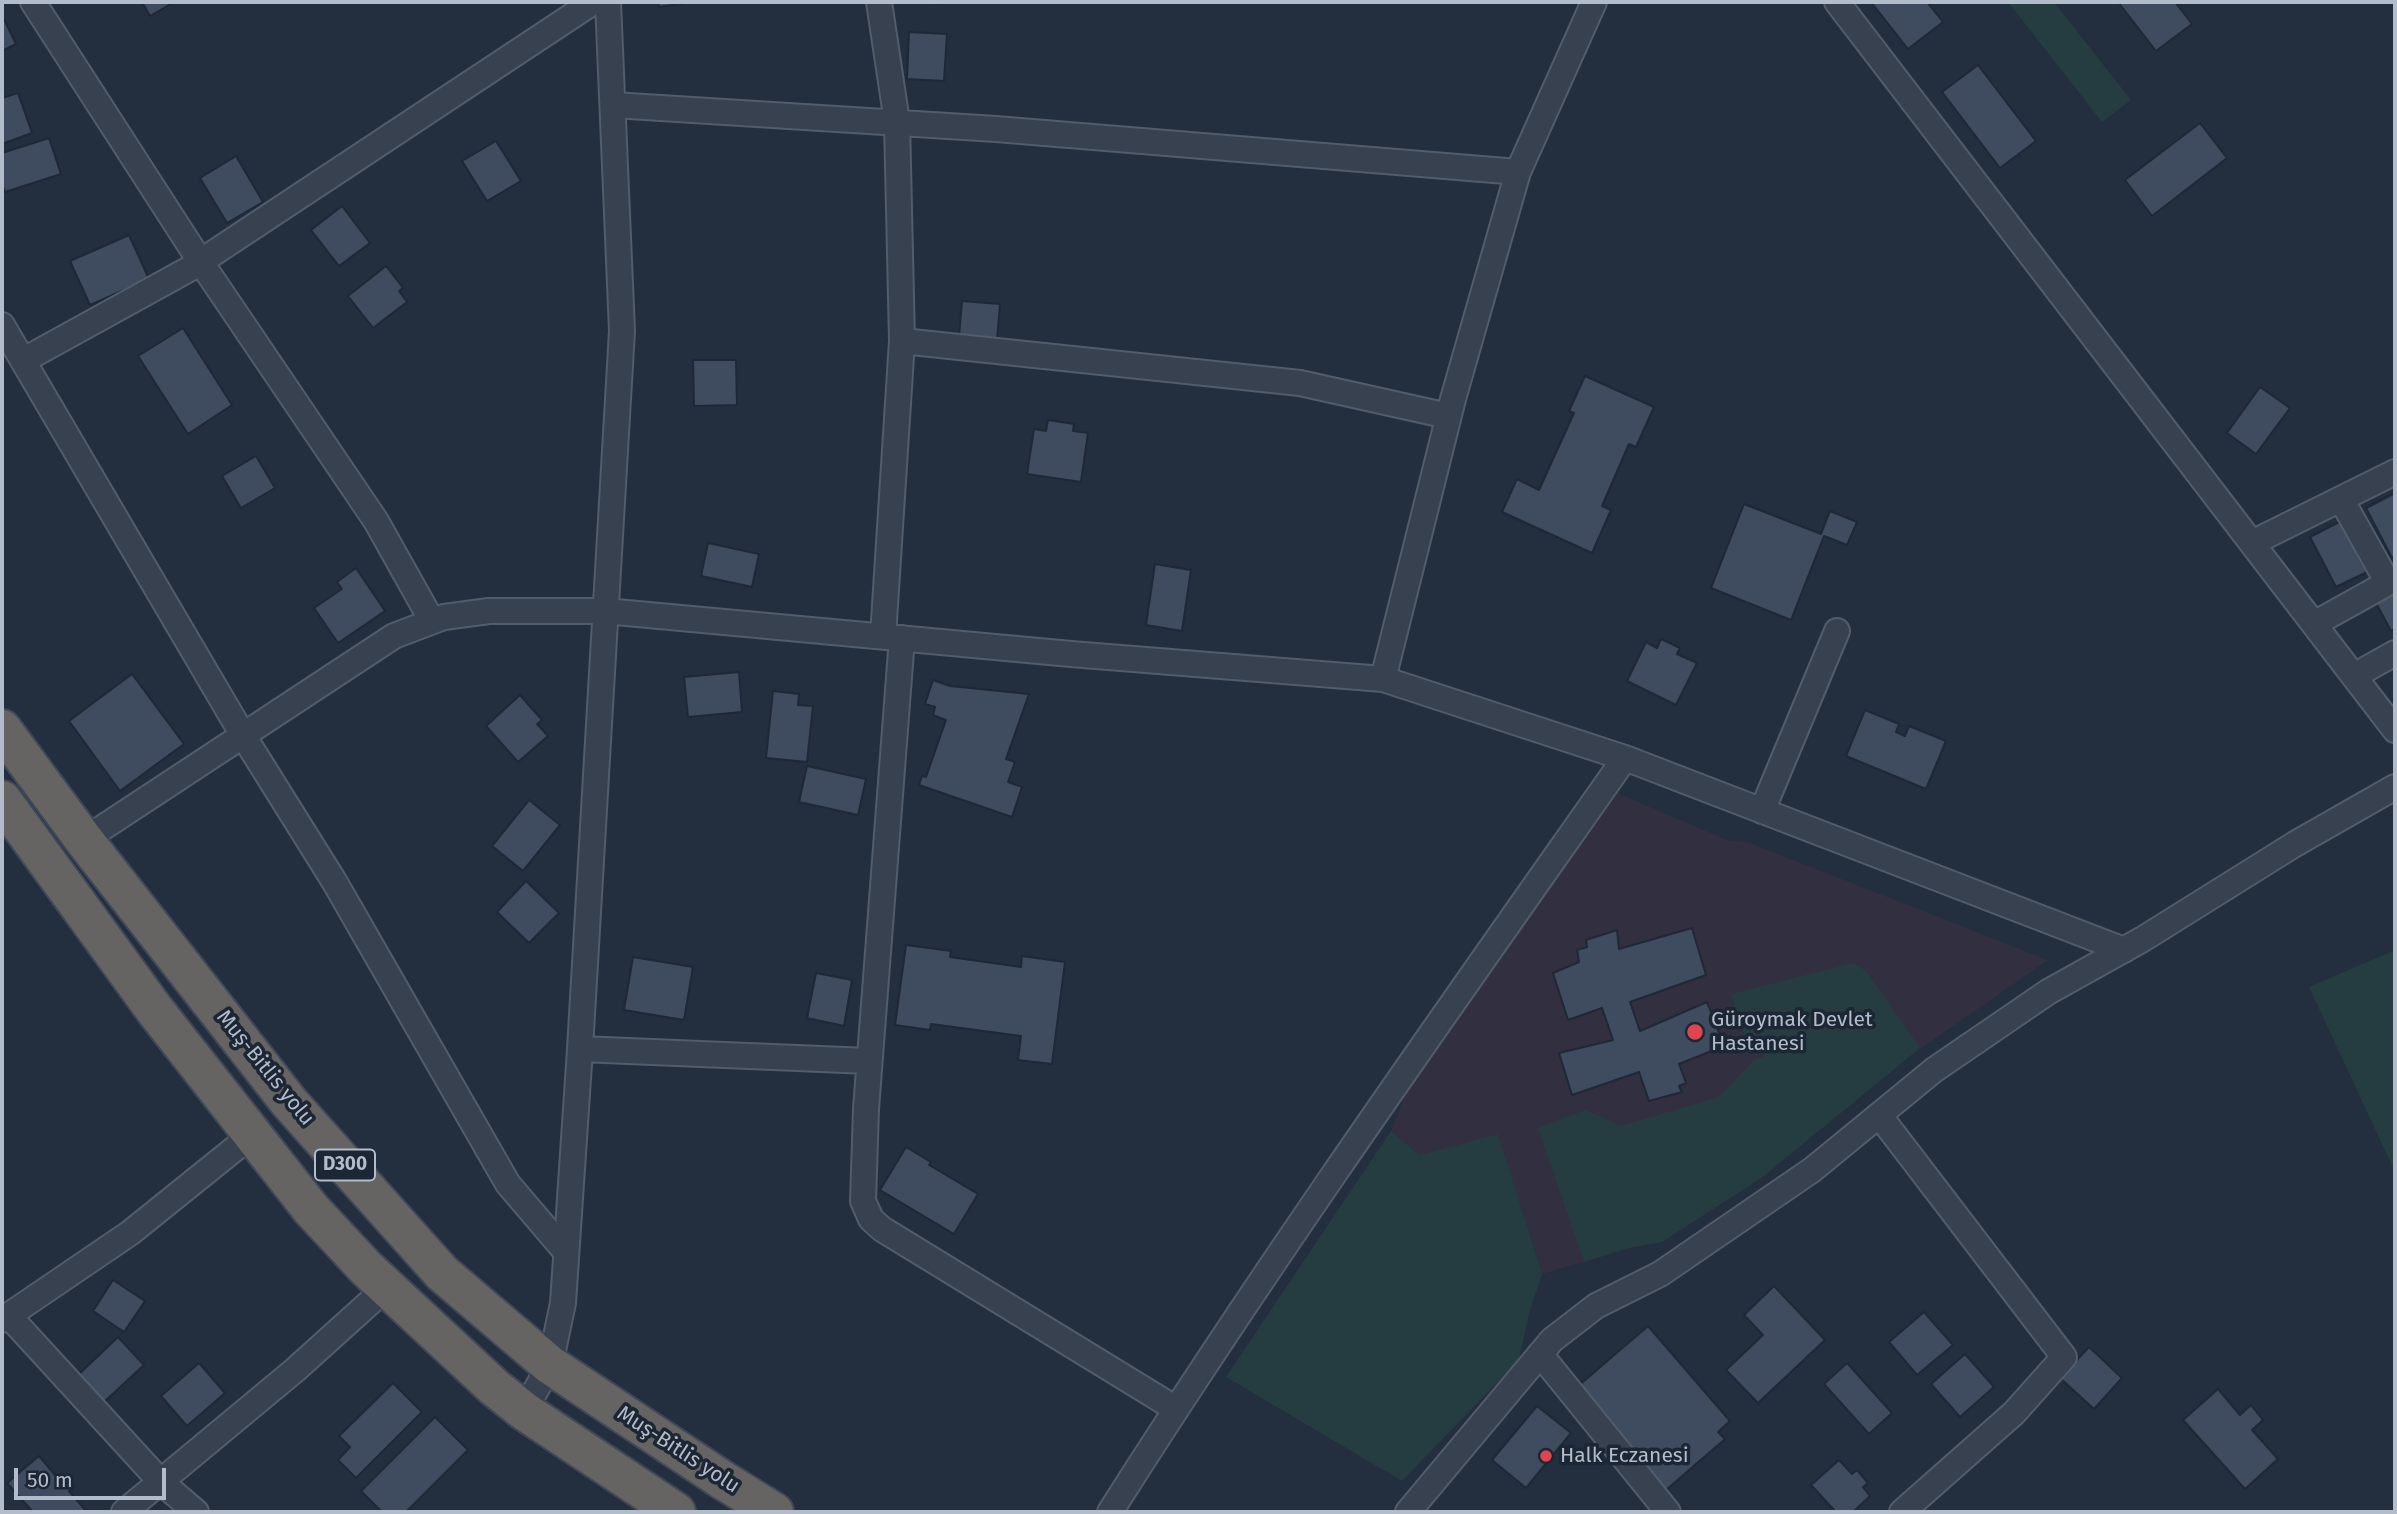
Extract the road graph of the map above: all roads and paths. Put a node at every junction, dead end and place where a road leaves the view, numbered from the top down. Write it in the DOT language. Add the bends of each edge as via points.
graph roads {
  1 [pos="33,2"];
  2 [pos="593,2"];
  3 [pos="608,2"];
  4 [pos="879,2"];
  5 [pos="1594,2"];
  6 [pos="1837,2"];
  7 [pos="613,104"];
  8 [pos="897,122"];
  9 [pos="1518,172"];
  10 [pos="200,261"];
  11 [pos="2,325"];
  12 [pos="902,341"];
  13 [pos="24,360"];
  14 [pos="1448,416"];
  15 [pos="2395,472"];
  16 [pos="2341,499"];
  17 [pos="2252,543"];
  18 [pos="2392,581"];
  19 [pos="605,611"];
  20 [pos="432,621"];
  21 [pos="2314,624"];
  22 [pos="1837,631"];
  23 [pos="893,637"];
  24 [pos="2395,653"];
  25 [pos="2354,676"];
  26 [pos="1383,679"];
  27 [pos="2,729"];
  28 [pos="2395,730"];
  29 [pos="244,737"];
  30 [pos="1625,758"];
  31 [pos="2395,787"];
  32 [pos="2,800"];
  33 [pos="1762,811"];
  34 [pos="84,840"];
  35 [pos="2124,950"];
  36 [pos="580,1049"];
  37 [pos="869,1061"];
  38 [pos="1879,1115"];
  39 [pos="253,1134"];
  40 [pos="566,1252"];
  41 [pos="387,1287"];
  42 [pos="5,1318"];
  43 [pos="1540,1354"];
  44 [pos="550,1365"];
  45 [pos="1176,1409"];
  46 [pos="524,1410"];
  47 [pos="161,1482"];
  48 [pos="124,1512"];
  49 [pos="196,1512"];
  50 [pos="676,1512"];
  51 [pos="774,1512"];
  52 [pos="1110,1512"];
  53 [pos="1408,1512"];
  54 [pos="1668,1512"];
  55 [pos="1902,1512"];
  1 -- 10 [label="street"];
  2 -- 10 [label="street"];
  3 -- 7 [label="street"];
  4 -- 8 [label="street"];
  5 -- 9 [label="street"];
  6 -- 17 [label="street"];
  7 -- 8 [label="street"];
  7 -- 19 [label="street" via="622,331"];
  8 -- 9 [label="street"];
  8 -- 12 [label="street"];
  9 -- 14 [label="street"];
  10 -- 13 [label="street"];
  10 -- 20 [label="street" via="376,521"];
  11 -- 13 [label="street"];
  12 -- 14 [label="street" via="1300,383"];
  12 -- 23 [label="street"];
  13 -- 29 [label="street"];
  14 -- 26 [label="street"];
  15 -- 16 [label="street"];
  16 -- 17 [label="street"];
  16 -- 18 [label="street"];
  17 -- 21 [label="street"];
  18 -- 21 [label="street"];
  19 -- 20 [label="street" via="489,611"];
  19 -- 23 [label="street"];
  19 -- 36 [label="street"];
  20 -- 29 [label="street" via="394,636"];
  21 -- 25 [label="street"];
  22 -- 33 [label="street"];
  23 -- 26 [label="street"];
  23 -- 37 [label="street"];
  24 -- 25 [label="street"];
  25 -- 28 [label="street"];
  26 -- 30 [label="street"];
  27 -- 34 [label="highway, Muş-Bitlis yolu / D300"];
  29 -- 34 [label="street"];
  29 -- 40 [label="street" via="334,881 508,1184"];
  30 -- 33 [label="street"];
  30 -- 45 [label="street" via="1400,1078"];
  31 -- 35 [label="street"];
  32 -- 39 [label="highway, D300"];
  33 -- 35 [label="street"];
  34 -- 44 [label="highway, Muş-Bitlis yolu / D300" via="298,1112 442,1273"];
  35 -- 38 [label="street" via="2037,1000 1934,1070"];
  36 -- 37 [label="street"];
  36 -- 40 [label="street"];
  37 -- 45 [label="street" via="863,1201 870,1219"];
  38 -- 43 [label="street" via="1812,1170 1660,1274 1596,1306"];
  38 -- 55 [label="street" via="2064,1357 2014,1413"];
  39 -- 41 [label="highway, D300" via="311,1209"];
  39 -- 42 [label="street" via="130,1233"];
  40 -- 44 [label="street" via="563,1303"];
  41 -- 46 [label="highway, D300"];
  41 -- 47 [label="street"];
  42 -- 47 [label="street"];
  43 -- 53 [label="street"];
  43 -- 54 [label="street"];
  44 -- 46 [label="street"];
  44 -- 51 [label="highway, Muş-Bitlis yolu / D300"];
  45 -- 52 [label="street"];
  46 -- 50 [label="highway, D300"];
  47 -- 48 [label="street"];
  47 -- 49 [label="street"];
}
